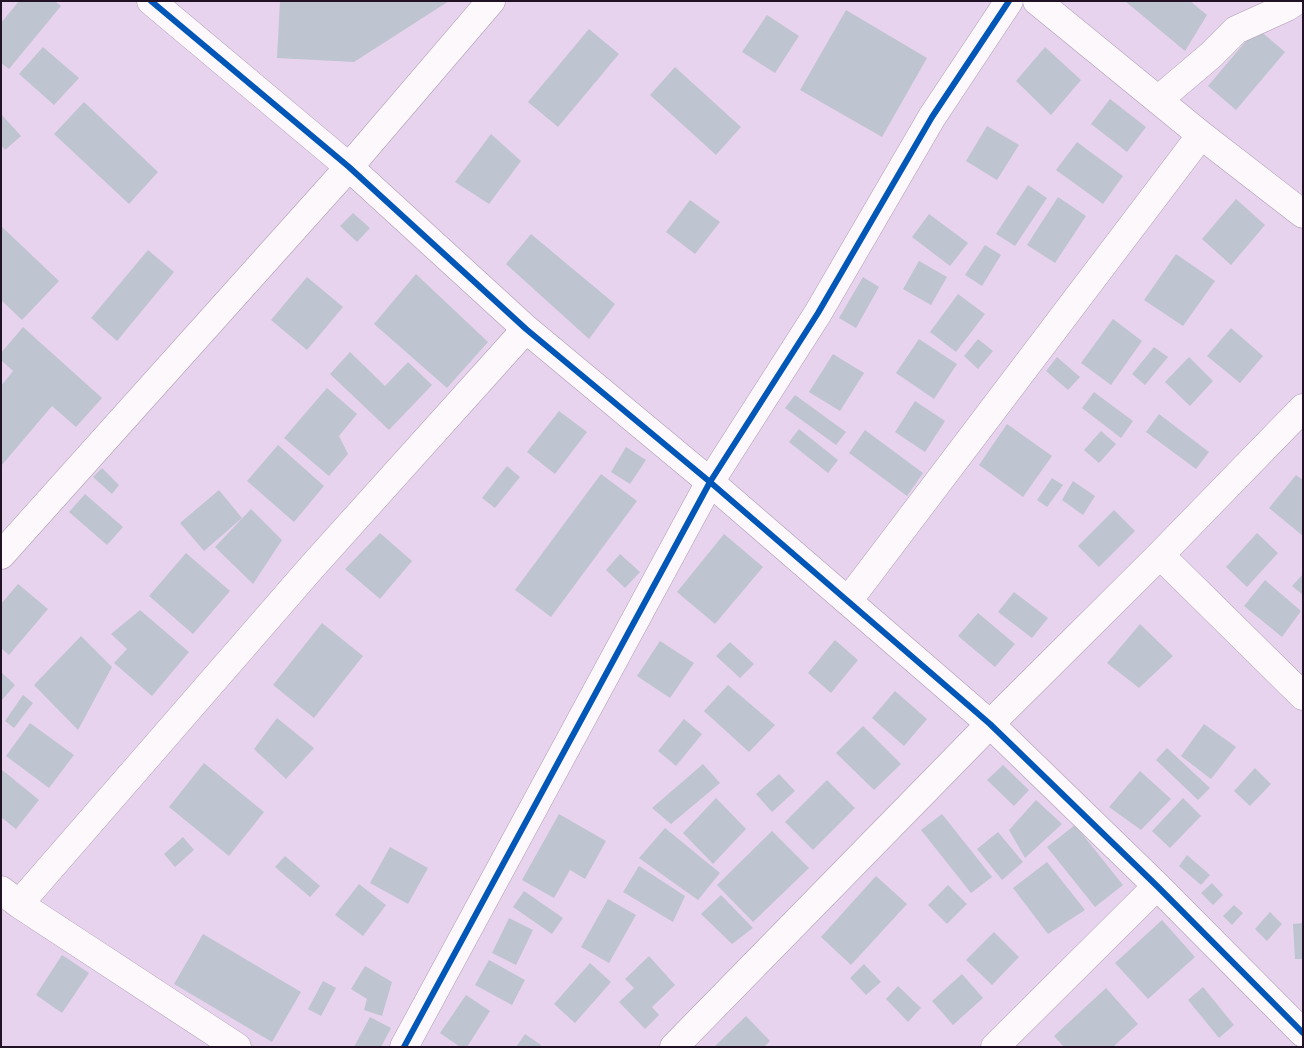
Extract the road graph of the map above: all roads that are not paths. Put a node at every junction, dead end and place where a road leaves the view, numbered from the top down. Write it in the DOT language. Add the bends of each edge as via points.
graph roads {
  1 [pos="151,1"];
  2 [pos="491,1"];
  3 [pos="1009,1"];
  4 [pos="1037,1"];
  5 [pos="1296,1"];
  6 [pos="1158,100"];
  7 [pos="1201,135"];
  8 [pos="348,167"];
  9 [pos="1303,214"];
  10 [pos="526,329"];
  11 [pos="1303,408"];
  12 [pos="710,482"];
  13 [pos="1,555"];
  14 [pos="1160,556"];
  15 [pos="848,601"];
  16 [pos="1303,696"];
  17 [pos="990,724"];
  18 [pos="1157,886"];
  19 [pos="10,897"];
  20 [pos="1303,1033"];
  21 [pos="237,1047"];
  22 [pos="404,1047"];
  23 [pos="674,1047"];
  24 [pos="995,1047"];
  1 -- 8 [label="street"];
  2 -- 8 [label="street"];
  3 -- 12 [label="street" via="932,117 818,313"];
  4 -- 6 [label="street"];
  5 -- 6 [label="street" via="1236,30 1212,55"];
  6 -- 7 [label="street"];
  7 -- 9 [label="street"];
  7 -- 15 [label="street"];
  8 -- 10 [label="street"];
  8 -- 13 [label="street"];
  10 -- 12 [label="street"];
  10 -- 19 [label="street"];
  11 -- 14 [label="street"];
  12 -- 15 [label="street"];
  12 -- 22 [label="street"];
  14 -- 16 [label="street"];
  14 -- 17 [label="street"];
  15 -- 17 [label="street"];
  17 -- 18 [label="street"];
  17 -- 23 [label="street"];
  18 -- 20 [label="street"];
  18 -- 24 [label="street"];
  19 -- 21 [label="street"];
}
